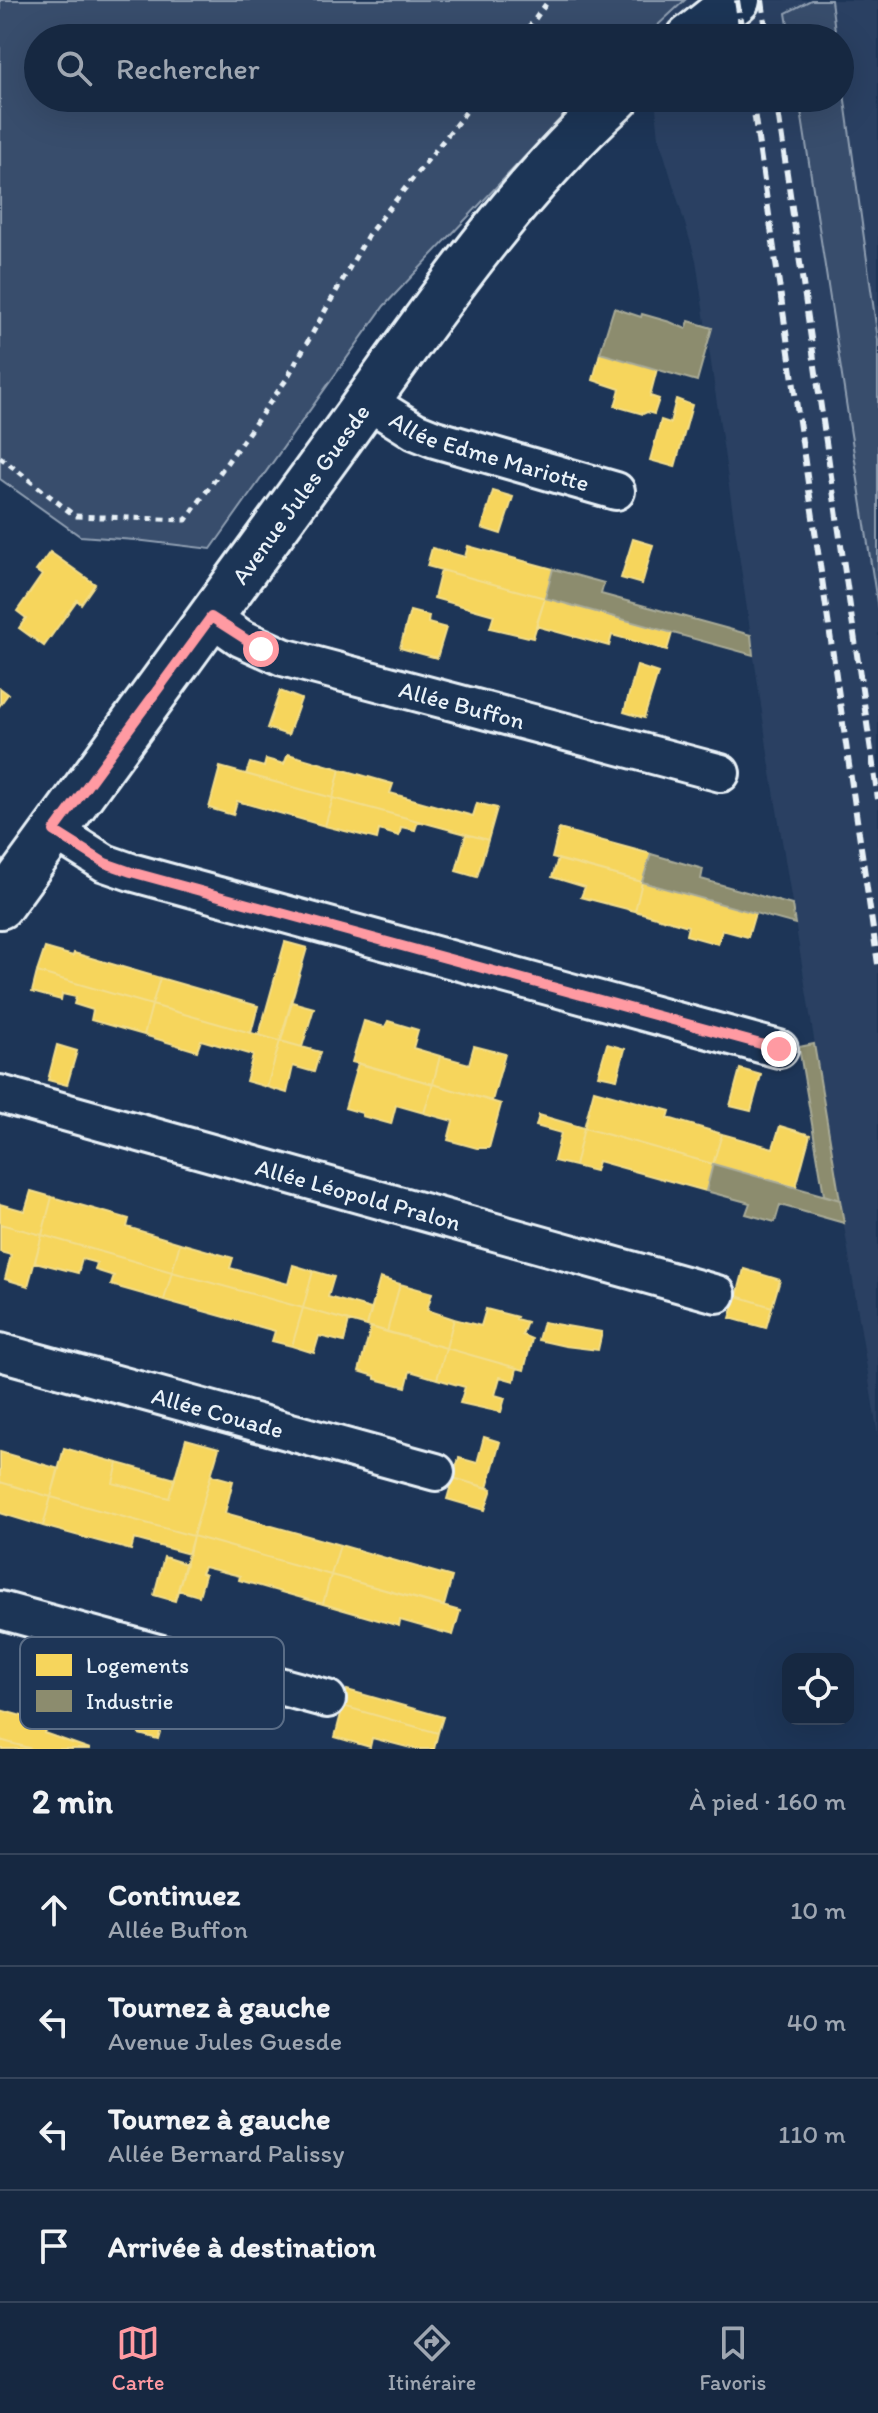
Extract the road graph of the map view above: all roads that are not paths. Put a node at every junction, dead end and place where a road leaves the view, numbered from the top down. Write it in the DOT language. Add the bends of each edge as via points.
graph roads {
  1 [pos="737,0"];
  2 [pos="707,24"];
  3 [pos="601,112"];
  4 [pos="367,401"];
  5 [pos="616,491"];
  6 [pos="211,617"];
  7 [pos="721,773"];
  8 [pos="54,831"];
  9 [pos="0,906"];
  10 [pos="779,1049"];
  11 [pos="0,1094"];
  12 [pos="717,1294"];
  13 [pos="0,1352"];
  14 [pos="436,1472"];
  15 [pos="0,1610"];
  16 [pos="99,1637"];
  17 [pos="284,1687"];
  18 [pos="327,1699"];
  1 -- 2 [label="main road"];
  3 -- 4 [label="main road, Avenue Jules Guesde" via="457,277"];
  4 -- 5 [label="street, Allée Edme Mariotte" via="435,439"];
  4 -- 6 [label="main road, Avenue Jules Guesde"];
  6 -- 7 [label="street, Allée Buffon" via="283,657"];
  6 -- 8 [label="main road, Avenue Jules Guesde"];
  8 -- 9 [label="main road, Avenue Jules Guesde"];
  8 -- 10 [label="street" via="105,863 131,872"];
  11 -- 12 [label="street, Allée Léopold Pralon"];
  13 -- 14 [label="street, Allée Couade"];
  15 -- 16 [label="street"];
  17 -- 18 [label="street"];
}
